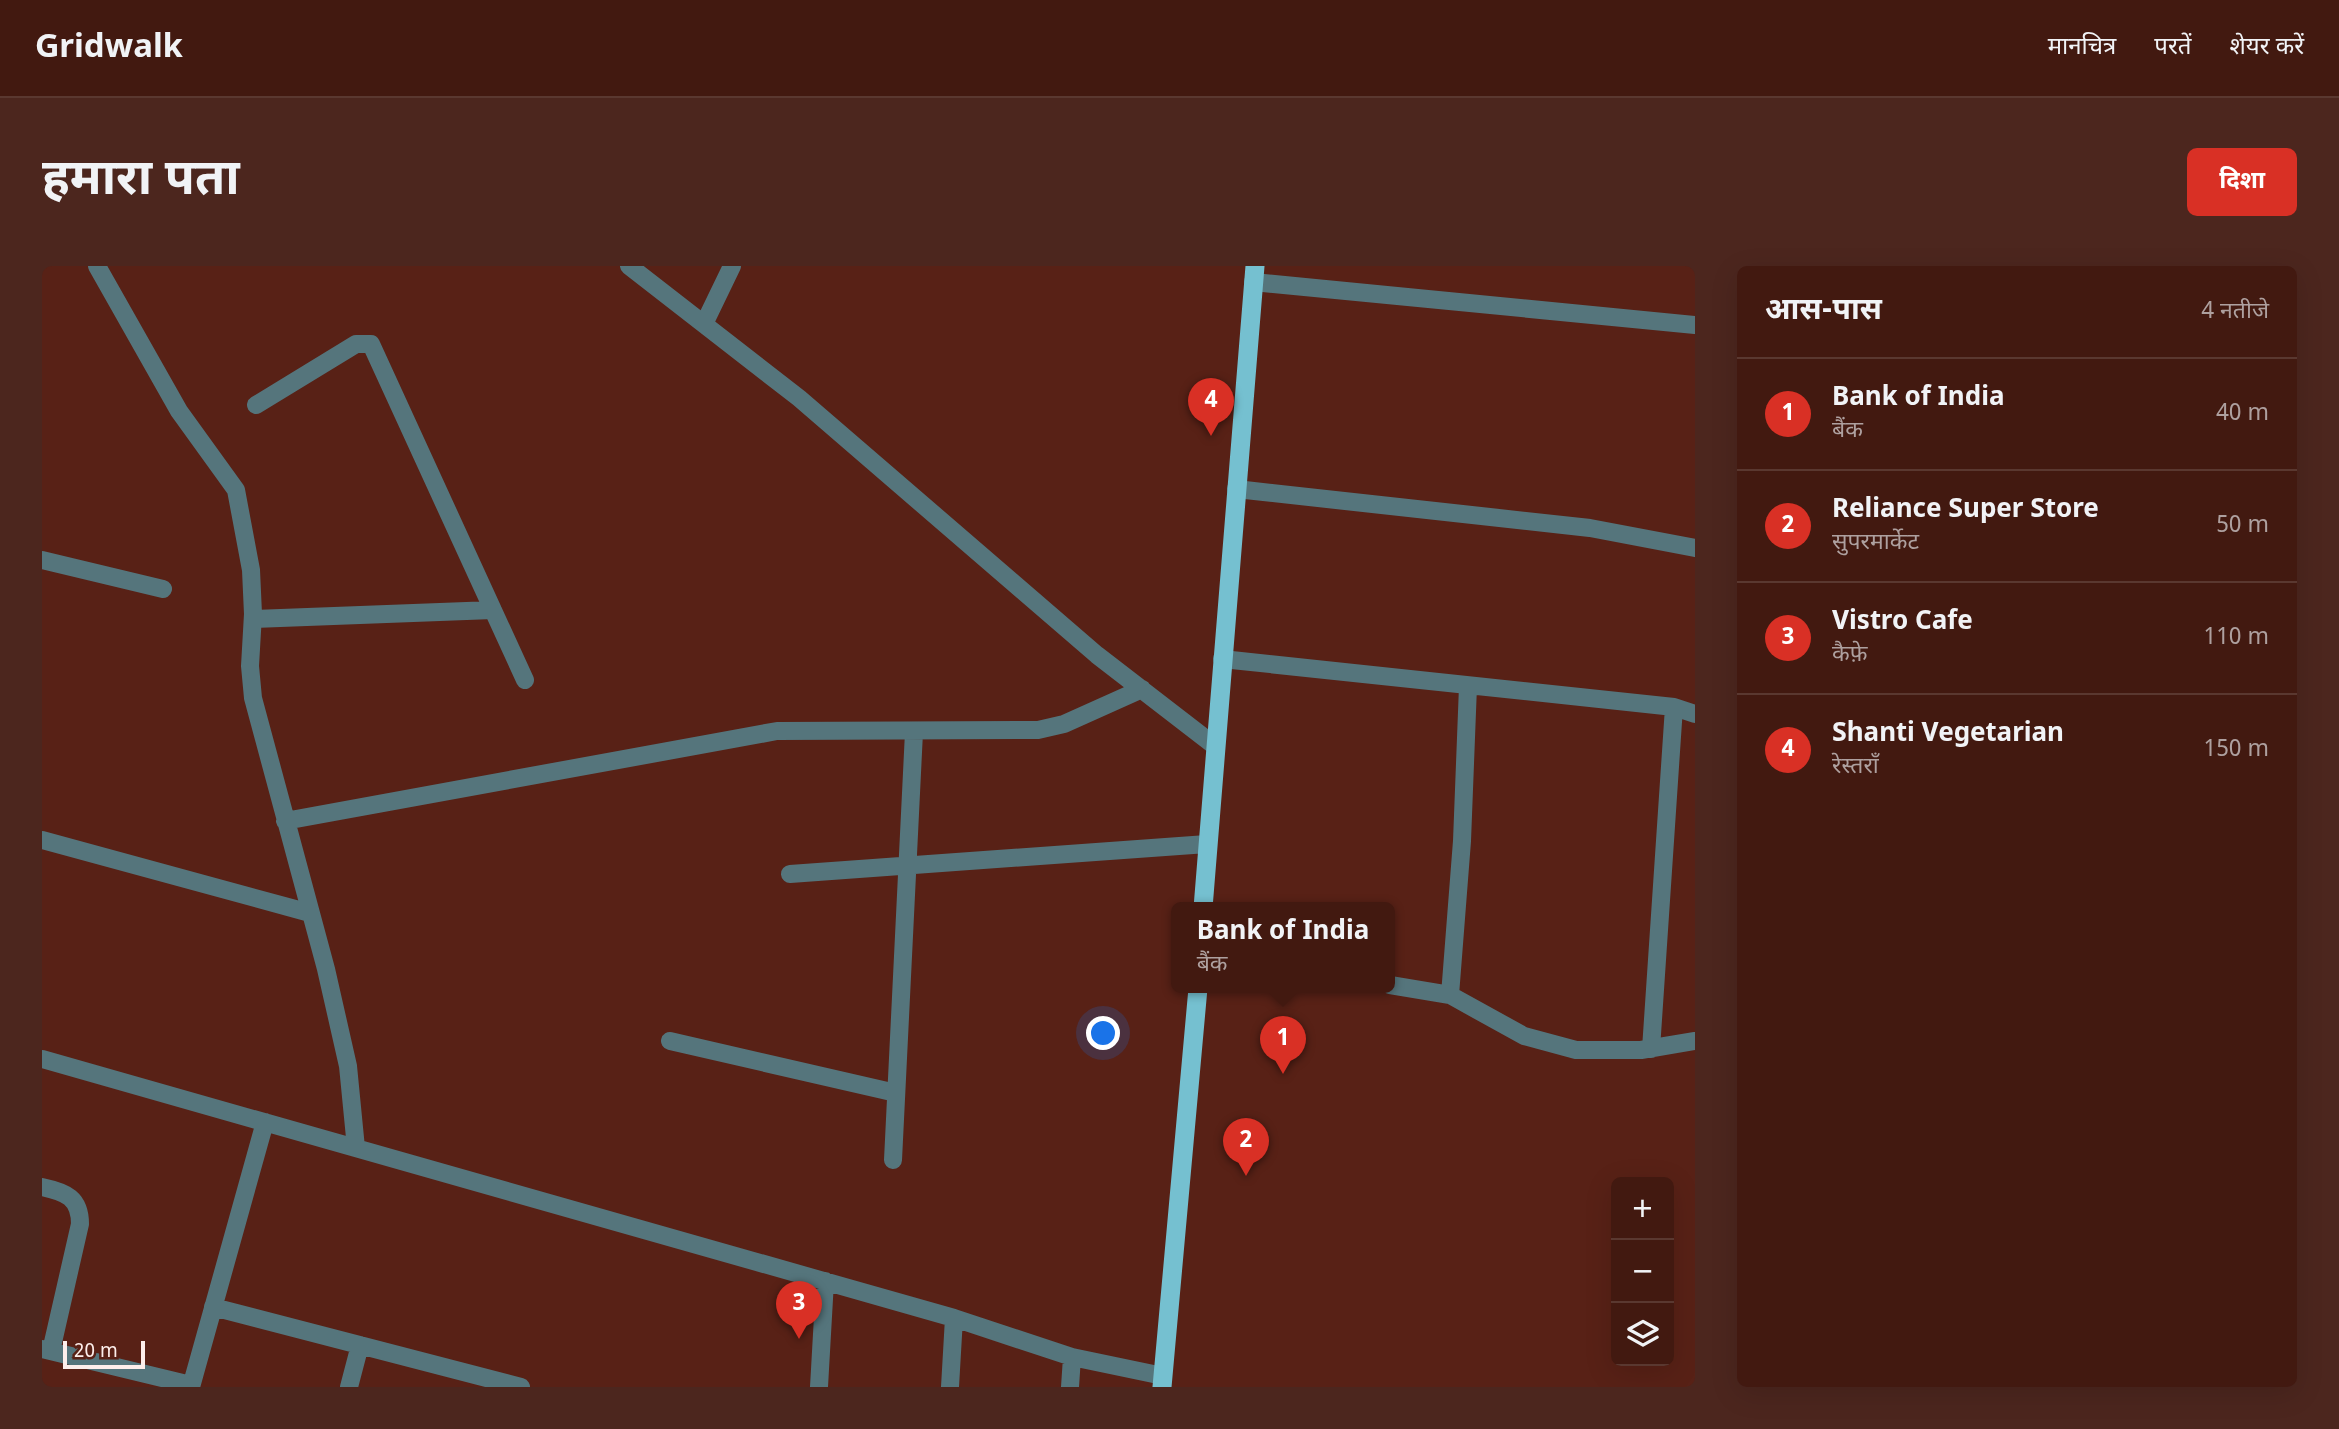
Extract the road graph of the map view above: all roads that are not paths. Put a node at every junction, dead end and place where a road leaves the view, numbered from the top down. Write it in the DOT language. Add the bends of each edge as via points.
graph roads {
  1 [pos="97,266"];
  2 [pos="629,266"];
  3 [pos="732,266"];
  4 [pos="1254,274"];
  5 [pos="704,324"];
  6 [pos="1695,325"];
  7 [pos="257,405"];
  8 [pos="1237,489"];
  9 [pos="1695,548"];
  10 [pos="42,560"];
  11 [pos="163,589"];
  12 [pos="494,610"];
  13 [pos="253,619"];
  14 [pos="1223,659"];
  15 [pos="525,680"];
  16 [pos="1468,686"];
  17 [pos="1142,690"];
  18 [pos="1674,707"];
  19 [pos="1695,714"];
  20 [pos="914,732"];
  21 [pos="1215,746"];
  22 [pos="285,821"];
  23 [pos="42,840"];
  24 [pos="1207,844"];
  25 [pos="908,865"];
  26 [pos="790,873"];
  27 [pos="1203,902"];
  28 [pos="310,913"];
  29 [pos="1395,986"];
  30 [pos="1198,993"];
  31 [pos="1450,995"];
  32 [pos="670,1041"];
  33 [pos="1695,1041"];
  34 [pos="1651,1049"];
  35 [pos="42,1059"];
  36 [pos="896,1093"];
  37 [pos="265,1122"];
  38 [pos="356,1148"];
  39 [pos="893,1160"];
  40 [pos="42,1187"];
  41 [pos="825,1282"];
  42 [pos="213,1307"];
  43 [pos="954,1318"];
  44 [pos="360,1345"];
  45 [pos="46,1350"];
  46 [pos="1072,1357"];
  47 [pos="1163,1382"];
  48 [pos="497,1384"];
  49 [pos="191,1386"];
  50 [pos="349,1387"];
  51 [pos="521,1387"];
  52 [pos="818,1387"];
  53 [pos="950,1387"];
  54 [pos="1070,1387"];
  1 -- 13 [label="street" via="180,411 236,490 251,570"];
  2 -- 5 [label="street"];
  3 -- 5 [label="street"];
  4 -- 6 [label="street"];
  4 -- 8 [label="highway"];
  5 -- 17 [label="street" via="799,398"];
  7 -- 12 [label="street" via="356,344 370,344"];
  8 -- 9 [label="street" via="1590,528"];
  8 -- 14 [label="highway"];
  10 -- 11 [label="street"];
  12 -- 13 [label="street"];
  12 -- 15 [label="street"];
  13 -- 22 [label="street" via="250,683"];
  14 -- 16 [label="street"];
  14 -- 21 [label="highway"];
  16 -- 18 [label="street"];
  16 -- 31 [label="street"];
  17 -- 20 [label="street" via="1064,724 1038,730"];
  17 -- 21 [label="street"];
  18 -- 19 [label="street"];
  18 -- 34 [label="street"];
  20 -- 22 [label="street" via="756,734"];
  20 -- 25 [label="street"];
  21 -- 24 [label="highway"];
  22 -- 28 [label="street"];
  23 -- 28 [label="street"];
  24 -- 25 [label="street"];
  24 -- 27 [label="highway"];
  25 -- 26 [label="street"];
  25 -- 36 [label="street"];
  28 -- 38 [label="street" via="348,1066"];
  29 -- 31 [label="street"];
  30 -- 47 [label="highway"];
  31 -- 34 [label="street" via="1524,1036 1551,1045 1608,1052"];
  32 -- 36 [label="street"];
  33 -- 34 [label="street"];
  35 -- 37 [label="street"];
  36 -- 39 [label="street"];
  37 -- 38 [label="street"];
  37 -- 42 [label="street"];
  38 -- 41 [label="street"];
  40 -- 45 [label="street" via="62,1191 80,1209 80,1224"];
  41 -- 43 [label="street"];
  41 -- 52 [label="street"];
  42 -- 44 [label="street"];
  42 -- 49 [label="street"];
  43 -- 46 [label="street"];
  43 -- 53 [label="street"];
  44 -- 48 [label="street"];
  44 -- 50 [label="street"];
  45 -- 49 [label="street"];
  46 -- 47 [label="street"];
  46 -- 54 [label="street"];
  48 -- 51 [label="street"];
}
